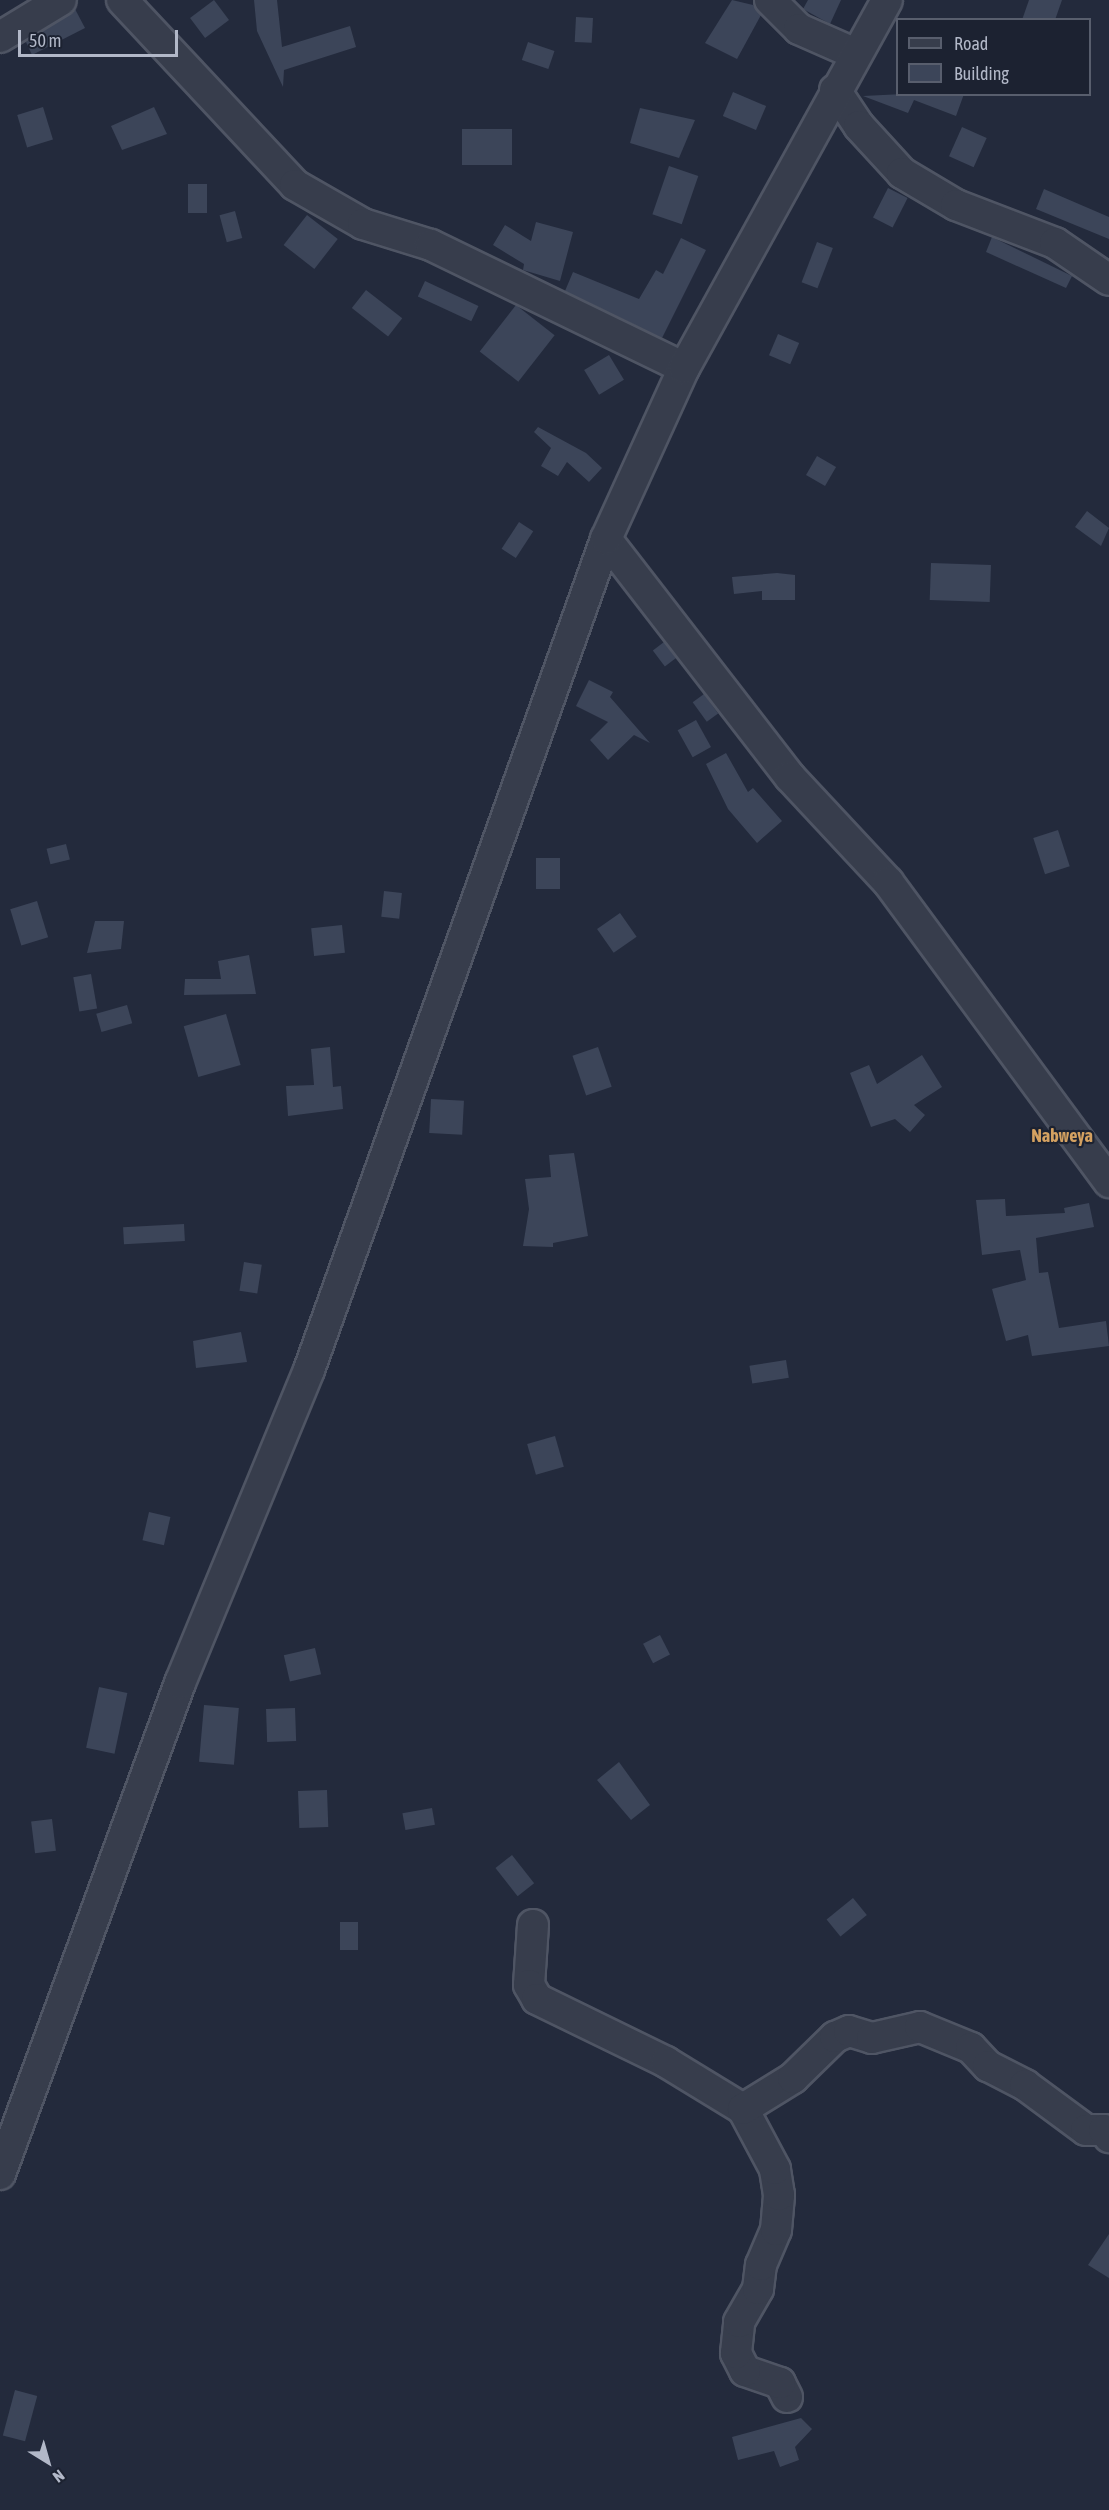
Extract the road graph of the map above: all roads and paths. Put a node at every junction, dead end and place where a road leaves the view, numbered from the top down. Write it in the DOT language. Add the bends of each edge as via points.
graph roads {
  1 [pos="62,0"];
  2 [pos="122,0"];
  3 [pos="770,0"];
  4 [pos="887,0"];
  5 [pos="0,37"];
  6 [pos="856,54"];
  7 [pos="835,90"];
  8 [pos="1109,280"];
  9 [pos="684,368"];
  10 [pos="606,539"];
  11 [pos="1109,1182"];
  12 [pos="533,1925"];
  13 [pos="743,2109"];
  14 [pos="1109,2137"];
  15 [pos="0,2174"];
  16 [pos="786,2397"];
  1 -- 5 [label="street"];
  2 -- 9 [label="street" via="295,185 363,224 431,245"];
  3 -- 6 [label="street" via="800,29"];
  4 -- 6 [label="street"];
  6 -- 7 [label="street"];
  7 -- 8 [label="street" via="858,126 902,172 956,205 1055,243"];
  7 -- 9 [label="street"];
  9 -- 10 [label="street"];
  10 -- 11 [label="street" via="790,777 888,882"];
  10 -- 15 [label="street" via="309,1370 180,1683"];
  12 -- 13 [label="street" via="529,1985 537,1999 666,2062"];
  13 -- 14 [label="street" via="794,2078 835,2037 849,2031 872,2038 921,2027 971,2048 988,2066 1025,2085 1086,2130 1104,2130"];
  13 -- 16 [label="street" via="775,2169 779,2195 776,2230 760,2265 758,2289 739,2322 736,2353 745,2371 780,2383"];
}
